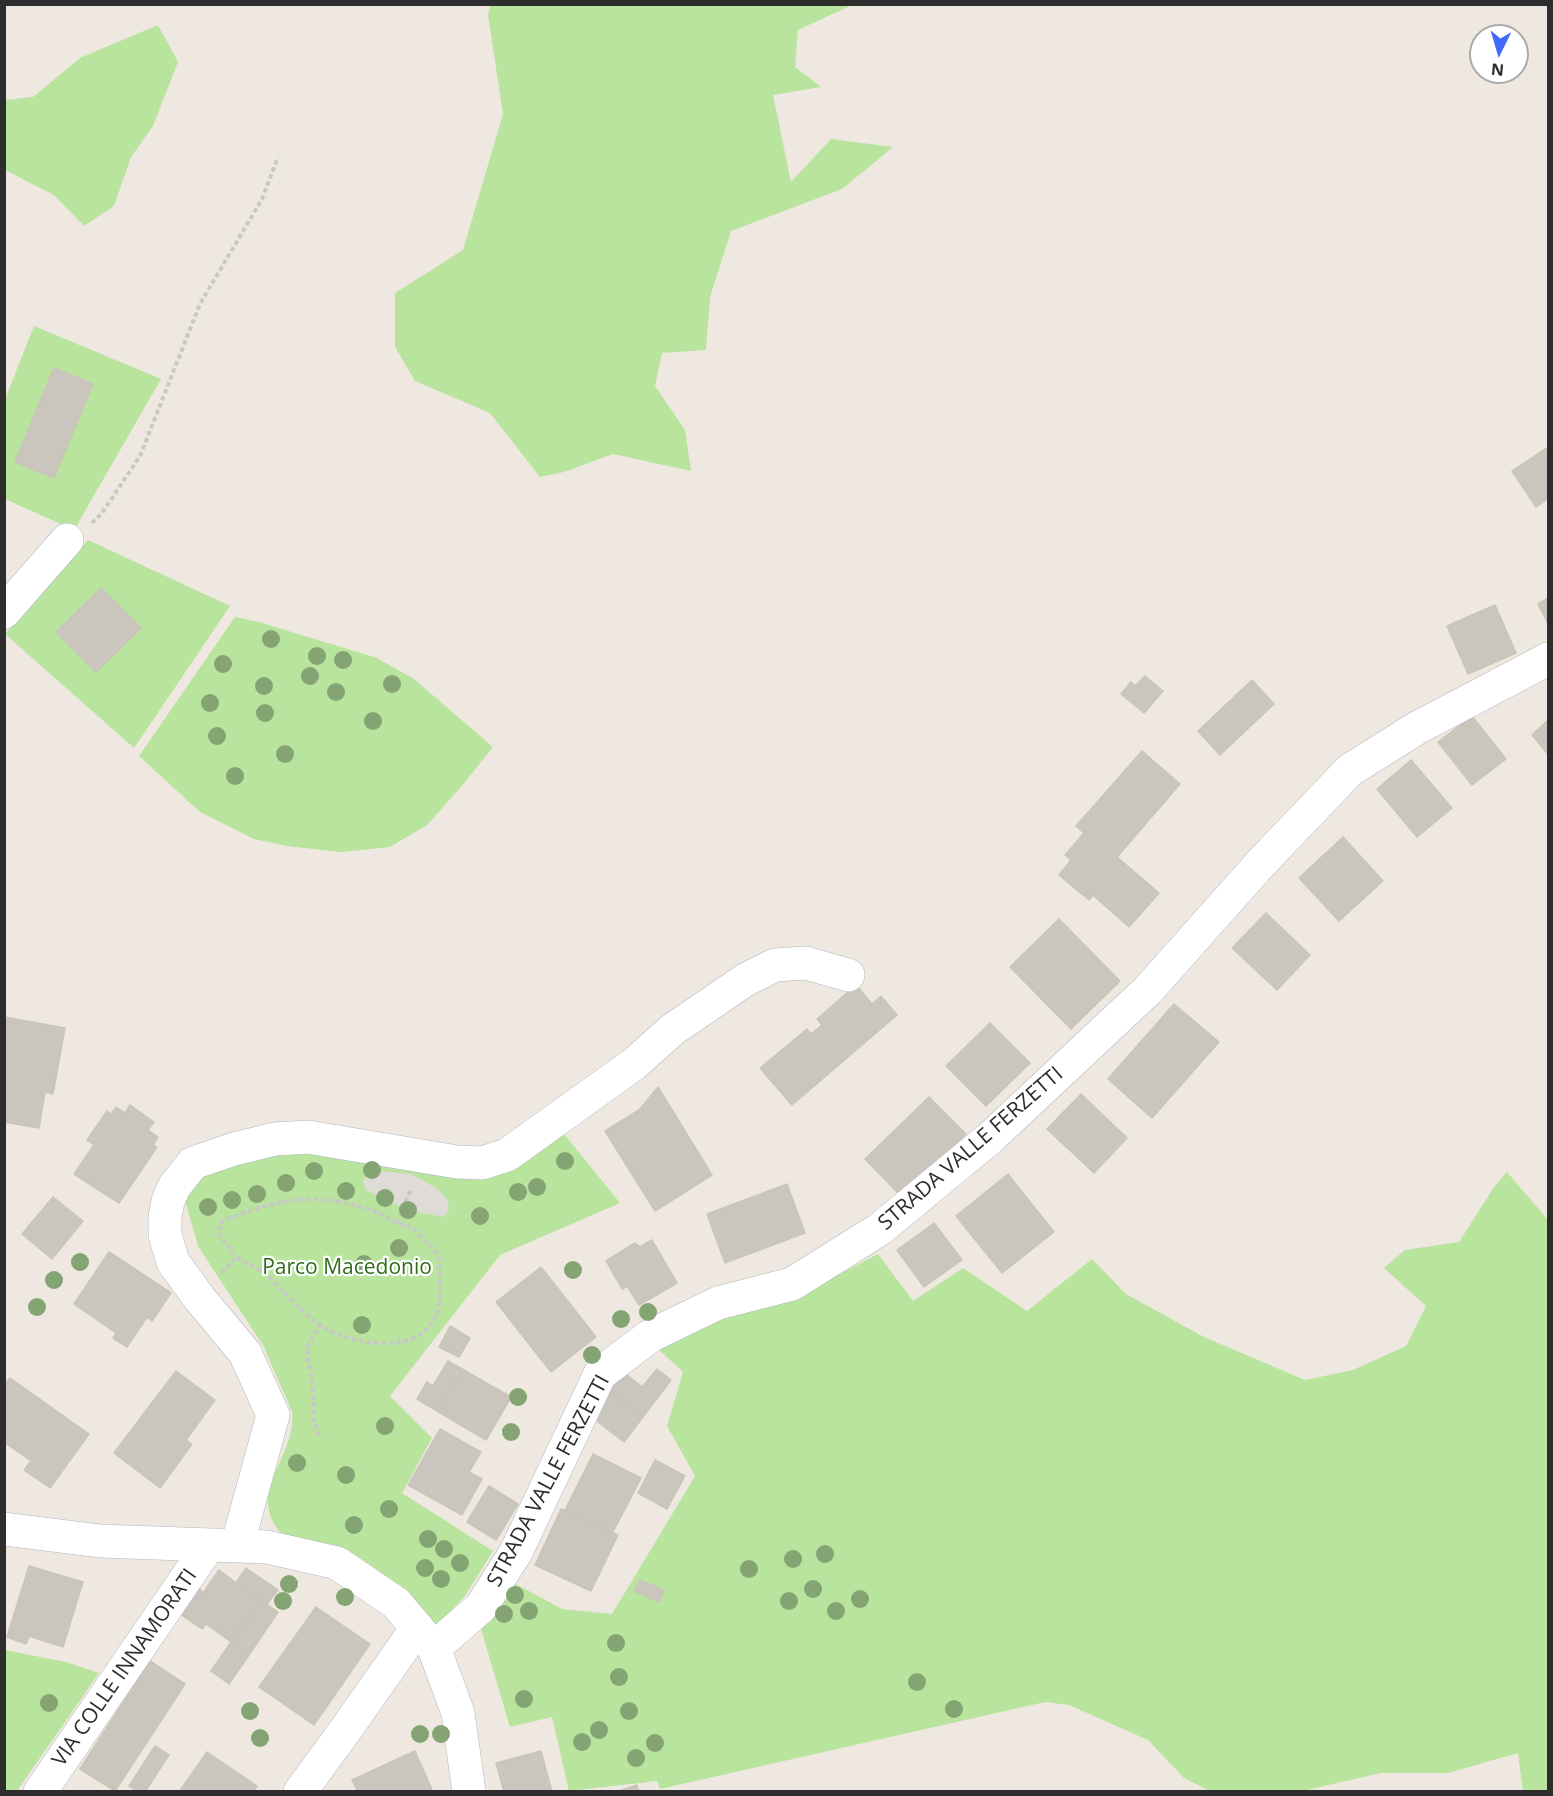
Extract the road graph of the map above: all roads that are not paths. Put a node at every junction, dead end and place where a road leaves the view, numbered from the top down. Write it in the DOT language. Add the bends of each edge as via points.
graph roads {
  1 [pos="67,540"];
  2 [pos="4,612"];
  3 [pos="1548,659"];
  4 [pos="848,975"];
  5 [pos="4,1529"];
  6 [pos="223,1546"];
  7 [pos="426,1638"];
  8 [pos="40,1791"];
  9 [pos="300,1791"];
  10 [pos="469,1791"];
  1 -- 2 [label="street"];
  3 -- 7 [label="street, STRADA VALLE FERZETTI" via="1416,728 1350,770 1261,862 1148,990 990,1138 880,1229 792,1284 718,1303 650,1336 600,1374 516,1552 481,1607"];
  4 -- 6 [label="street, VIA COLLE INNAMORATI" via="806,963 775,965 744,980 507,1155 482,1163 308,1137 244,1146 193,1163 168,1201 165,1234 173,1262 245,1353 273,1415"];
  5 -- 6 [label="street" via="100,1541"];
  6 -- 7 [label="street" via="267,1547 337,1563 396,1603"];
  6 -- 8 [label="street, VIA COLLE INNAMORATI"];
  7 -- 9 [label="street, STRADA VALLE FERZETTI" via="344,1732"];
  7 -- 10 [label="street" via="458,1713"];
}
